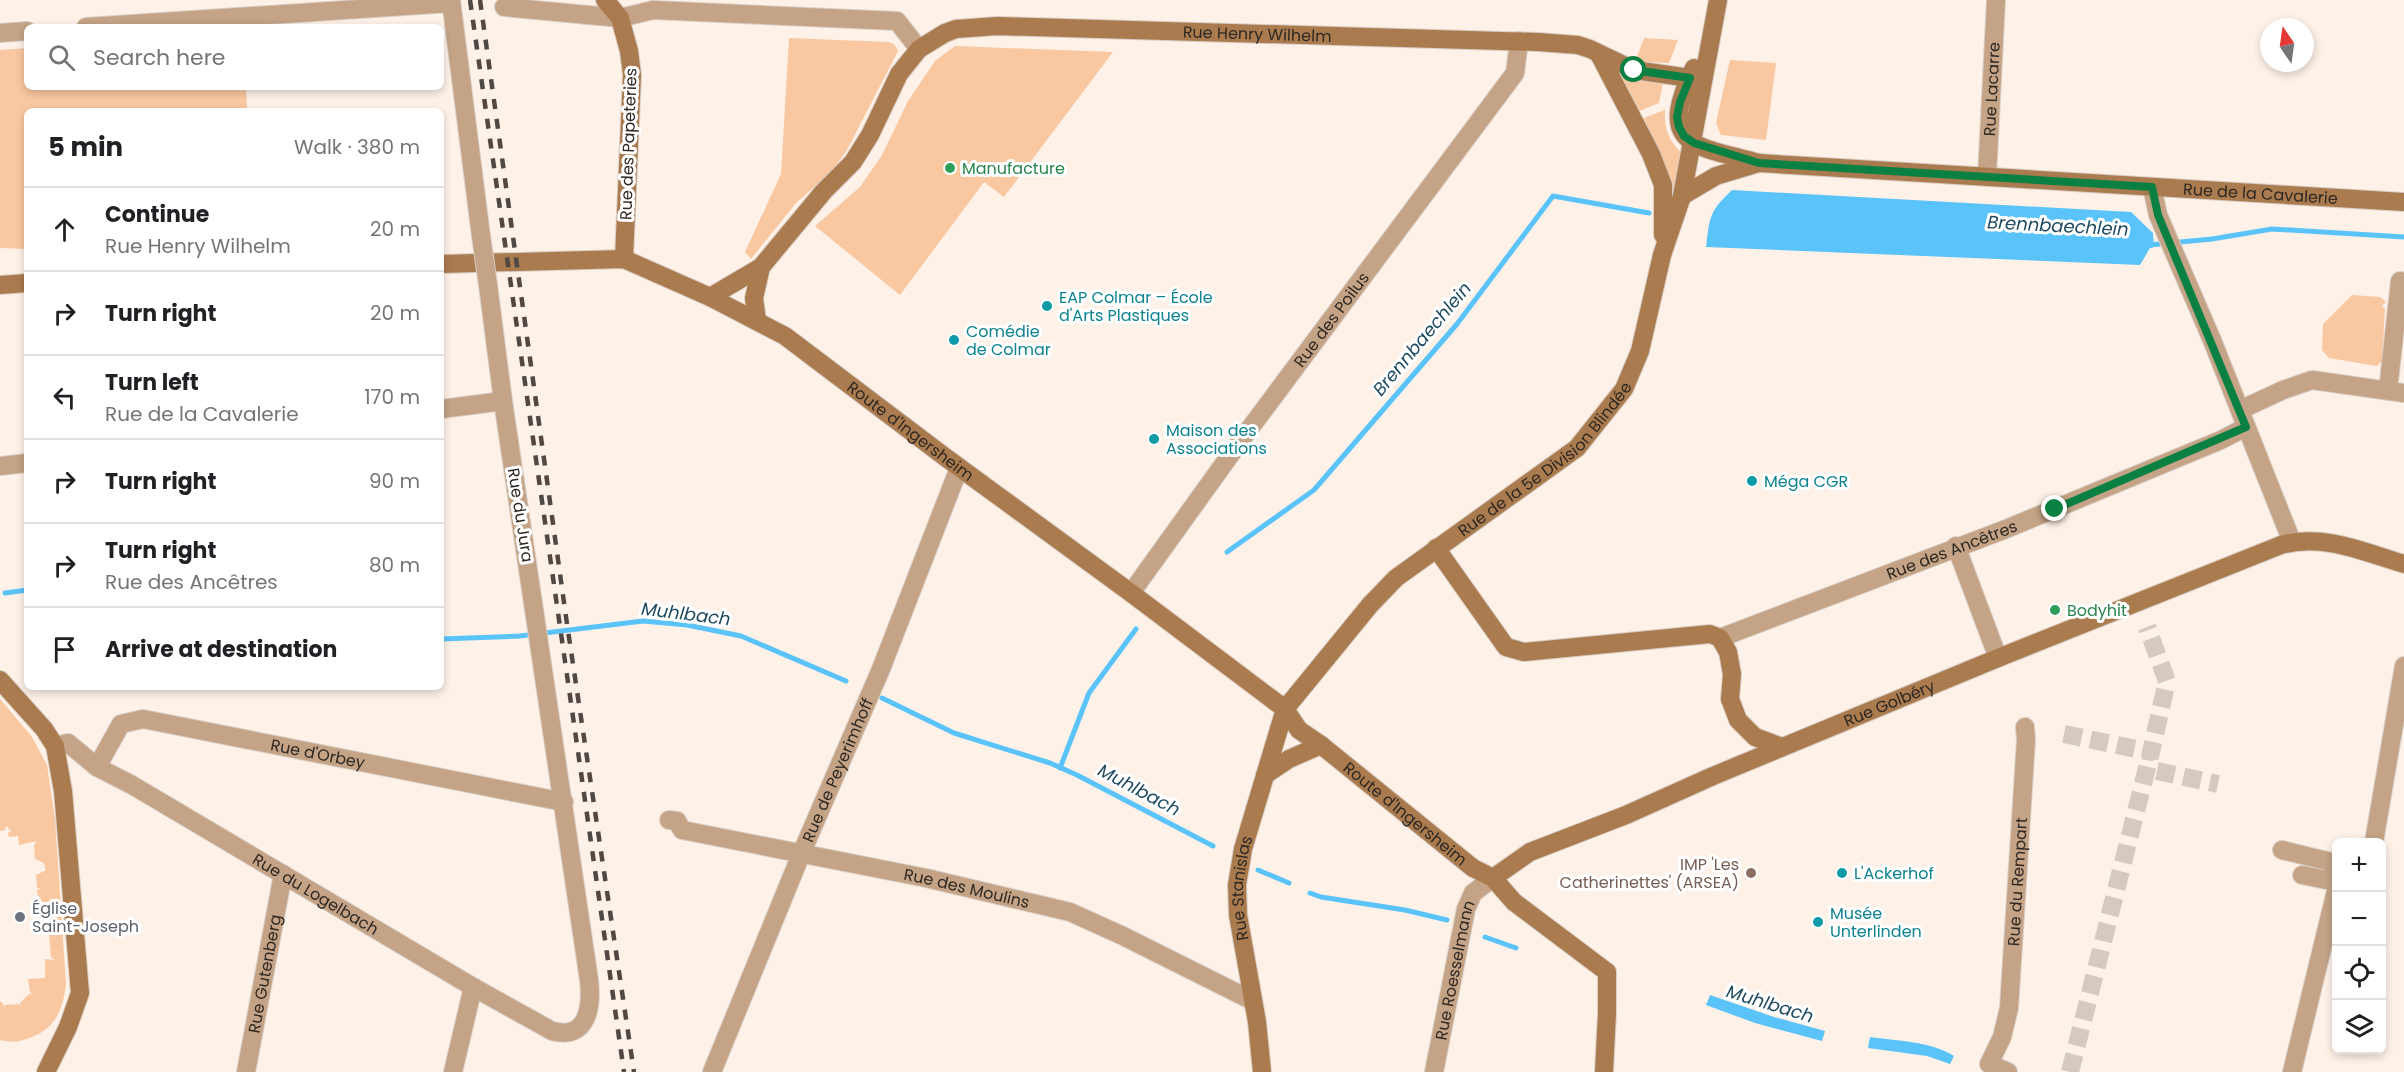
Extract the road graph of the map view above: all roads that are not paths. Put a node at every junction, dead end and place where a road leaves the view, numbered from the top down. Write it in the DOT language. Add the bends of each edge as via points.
graph roads {
  1 [pos="605,0"];
  2 [pos="1718,0"];
  3 [pos="1996,0"];
  4 [pos="451,2"];
  5 [pos="504,7"];
  6 [pos="620,18"];
  7 [pos="130,24"];
  8 [pos="24,31"];
  9 [pos="0,33"];
  10 [pos="1710,37"];
  11 [pos="1519,41"];
  12 [pos="919,49"];
  13 [pos="1599,54"];
  14 [pos="1690,78"];
  15 [pos="1694,143"];
  16 [pos="1759,163"];
  17 [pos="1987,177"];
  18 [pos="2152,187"];
  19 [pos="1683,196"];
  20 [pos="2404,201"];
  21 [pos="1662,255"];
  22 [pos="624,259"];
  23 [pos="444,264"];
  24 [pos="761,267"];
  25 [pos="2404,282"];
  26 [pos="24,283"];
  27 [pos="0,285"];
  28 [pos="710,297"];
  29 [pos="757,321"];
  30 [pos="2396,392"];
  31 [pos="503,401"];
  32 [pos="444,409"];
  33 [pos="2243,419"];
  34 [pos="24,463"];
  35 [pos="0,466"];
  36 [pos="959,468"];
  37 [pos="2292,542"];
  38 [pos="1956,546"];
  39 [pos="1436,548"];
  40 [pos="2404,564"];
  41 [pos="1131,593"];
  42 [pos="1719,638"];
  43 [pos="1998,658"];
  44 [pos="2404,666"];
  45 [pos="0,680"];
  46 [pos="1285,709"];
  47 [pos="2025,726"];
  48 [pos="1322,745"];
  49 [pos="55,746"];
  50 [pos="1782,747"];
  51 [pos="97,767"];
  52 [pos="1265,776"];
  53 [pos="564,801"];
  54 [pos="669,820"];
  55 [pos="2375,838"];
  56 [pos="2282,850"];
  57 [pos="802,852"];
  58 [pos="2332,864"];
  59 [pos="283,874"];
  60 [pos="2302,875"];
  61 [pos="1493,878"];
  62 [pos="2332,881"];
  63 [pos="2337,892"];
  64 [pos="473,987"];
  65 [pos="1253,1001"];
  66 [pos="582,1025"];
  67 [pos="46,1072"];
  68 [pos="246,1072"];
  69 [pos="453,1072"];
  70 [pos="712,1072"];
  71 [pos="1262,1072"];
  72 [pos="1434,1072"];
  73 [pos="1604,1072"];
  74 [pos="2009,1072"];
  75 [pos="2292,1072"];
  1 -- 6 [label="main road, Rue des Papeteries"];
  2 -- 10 [label="main road"];
  3 -- 17 [label="street, Rue Lacarre"];
  4 -- 7 [label="street"];
  4 -- 31 [label="street, Rue du Jura, bridge"];
  5 -- 6 [label="street"];
  6 -- 12 [label="street" via="653,10 897,21"];
  6 -- 22 [label="main road, Rue des Papeteries" via="632,75"];
  8 -- 9 [label="street"];
  10 -- 14 [label="main road"];
  10 -- 15 [label="main road, Rue de la 5e Division Blindée"];
  11 -- 12 [label="main road, Rue Henry Wilhelm" via="997,26 956,29"];
  11 -- 13 [label="main road, Rue Henry Wilhelm" via="1578,45"];
  11 -- 41 [label="street, Rue des Poilus" via="1515,73"];
  12 -- 24 [label="main road, Rue Henry Wilhelm" via="898,74 853,162"];
  13 -- 14 [label="main road, Rue Henry Wilhelm" via="1634,70"];
  13 -- 21 [label="main road" via="1663,185"];
  14 -- 15 [label="main road" via="1677,117 1684,136"];
  15 -- 16 [label="main road, Rue de la Cavalerie"];
  15 -- 19 [label="main road, Rue de la 5e Division Blindée"];
  16 -- 17 [label="main road, Rue de la Cavalerie"];
  16 -- 19 [label="main road, Rue de la Cavalerie" via="1716,176"];
  17 -- 18 [label="main road, Rue de la Cavalerie"];
  18 -- 20 [label="main road, Rue de la Cavalerie"];
  18 -- 33 [label="street" via="2158,215"];
  19 -- 21 [label="main road, Rue de la 5e Division Blindée"];
  21 -- 39 [label="main road, Rue de la 5e Division Blindée" via="1640,351 1624,389 1578,448"];
  22 -- 23 [label="main road, Route d'Ingersheim"];
  22 -- 28 [label="main road, Route d'Ingersheim"];
  24 -- 28 [label="main road, Rue Henry Wilhelm"];
  24 -- 29 [label="main road, Rue Henry Wilhelm" via="754,298"];
  25 -- 30 [label="street" via="2400,281"];
  26 -- 27 [label="main road"];
  28 -- 29 [label="main road, Route d'Ingersheim"];
  29 -- 36 [label="main road, Route d'Ingersheim" via="785,336"];
  30 -- 33 [label="street, Rue des Ancêtres" via="2312,380 2283,390"];
  31 -- 32 [label="street"];
  31 -- 53 [label="street, Rue du Jura"];
  33 -- 37 [label="street"];
  33 -- 38 [label="street, Rue des Ancêtres" via="2055,509"];
  34 -- 35 [label="street"];
  36 -- 41 [label="main road, Route d'Ingersheim"];
  36 -- 57 [label="street, Rue de Peyerimhoff" via="881,669"];
  37 -- 40 [label="main road, Rue Golbéry" via="2333,542"];
  37 -- 43 [label="main road, Rue Golbéry"];
  38 -- 42 [label="street, Rue des Ancêtres"];
  38 -- 43 [label="street"];
  39 -- 42 [label="main road" via="1506,647 1524,652 1710,634"];
  39 -- 46 [label="main road, Rue de la 5e Division Blindée" via="1396,578 1370,605"];
  41 -- 46 [label="main road, Route d'Ingersheim"];
  42 -- 50 [label="main road" via="1728,652 1732,674 1730,699 1738,720 1755,736"];
  43 -- 50 [label="main road, Rue Golbéry"];
  44 -- 55 [label="street"];
  45 -- 49 [label="main road"];
  46 -- 48 [label="main road, Route d'Ingersheim" via="1299,730"];
  46 -- 52 [label="main road, Rue Stanislas"];
  47 -- 74 [label="street, Rue du Rempart" via="2009,1008 2002,1037 1989,1064"];
  48 -- 52 [label="main road" via="1289,759"];
  48 -- 61 [label="main road, Route d'Ingersheim" via="1473,868"];
  49 -- 51 [label="street, Rue du Logelbach" via="68,743"];
  49 -- 67 [label="main road" via="63,791 80,993"];
  50 -- 61 [label="main road, Rue Golbéry" via="1530,852"];
  51 -- 53 [label="street, Rue d'Orbey" via="121,724 142,719"];
  51 -- 59 [label="street, Rue du Logelbach"];
  52 -- 65 [label="main road, Rue Stanislas" via="1243,849 1237,885"];
  53 -- 66 [label="street, Rue du Jura" via="591,995 588,1016"];
  54 -- 57 [label="street, Rue des Moulins" via="677,821 682,830"];
  56 -- 58 [label="street"];
  57 -- 65 [label="street, Rue des Moulins" via="1070,912"];
  57 -- 70 [label="street, Rue de Peyerimhoff"];
  59 -- 64 [label="street, Rue du Logelbach"];
  59 -- 68 [label="street, Rue Gutenberg"];
  60 -- 62 [label="street"];
  61 -- 72 [label="street, Rue Roesselmann" via="1473,893 1466,909"];
  61 -- 73 [label="main road, Route d'Ingersheim" via="1514,902 1607,972"];
  63 -- 75 [label="street"];
  64 -- 66 [label="street, Rue du Logelbach" via="552,1031 562,1034"];
  64 -- 69 [label="street"];
  65 -- 71 [label="main road, Rue Stanislas"];
}
